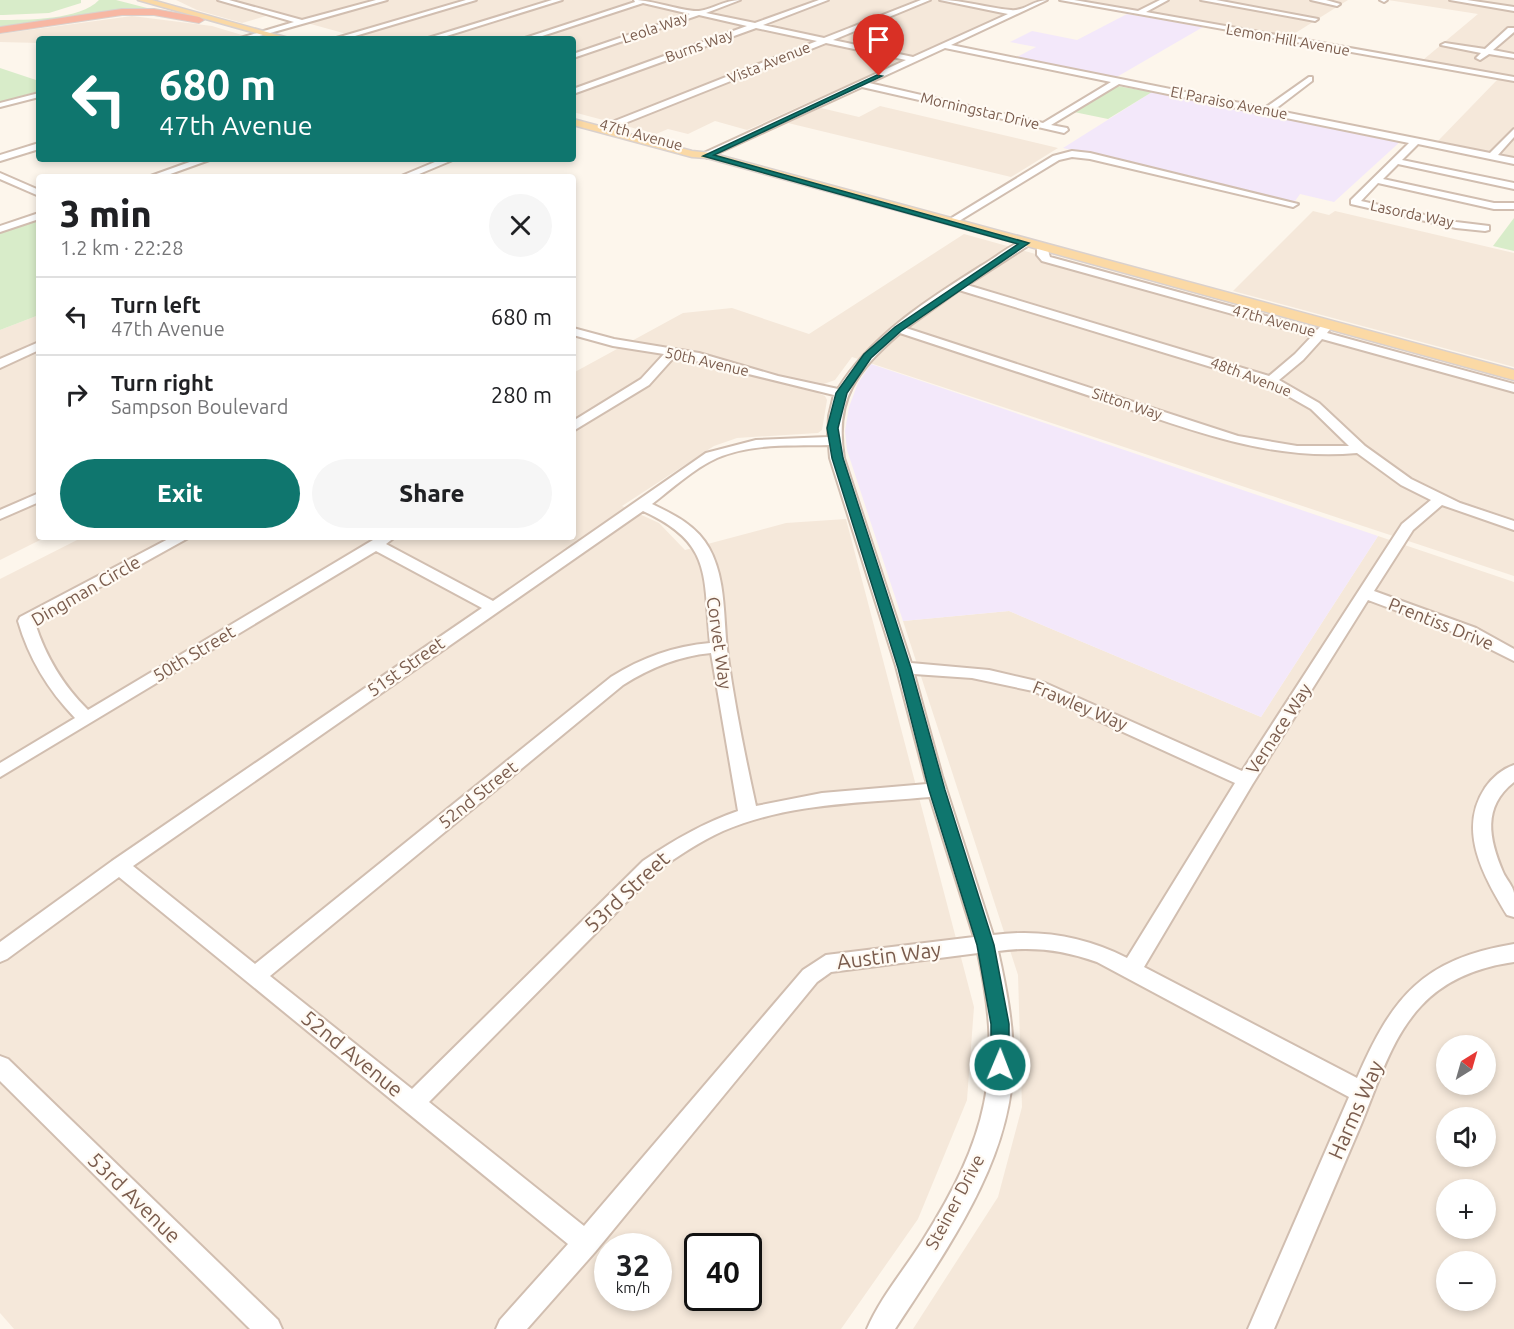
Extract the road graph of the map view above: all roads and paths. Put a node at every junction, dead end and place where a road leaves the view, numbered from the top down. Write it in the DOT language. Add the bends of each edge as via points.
graph roads {
  1 [pos="128,0"];
  2 [pos="142,0"];
  3 [pos="221,0"];
  4 [pos="384,0"];
  5 [pos="473,0"];
  6 [pos="540,0"];
  7 [pos="643,0"];
  8 [pos="737,0"];
  9 [pos="825,0"];
  10 [pos="927,0"];
  11 [pos="944,0"];
  12 [pos="1044,0"];
  13 [pos="1063,0"];
  14 [pos="1165,0"];
  15 [pos="1204,0"];
  16 [pos="1314,0"];
  17 [pos="1453,0"];
  18 [pos="555,1"];
  19 [pos="154,2"];
  20 [pos="342,2"];
  21 [pos="1338,4"];
  22 [pos="87,5"];
  23 [pos="361,7"];
  24 [pos="1514,9"];
  25 [pos="698,13"];
  26 [pos="1014,13"];
  27 [pos="1139,13"];
  28 [pos="0,18"];
  29 [pos="1316,19"];
  30 [pos="199,20"];
  31 [pos="303,22"];
  32 [pos="756,25"];
  33 [pos="0,30"];
  34 [pos="1512,30"];
  35 [pos="263,36"];
  36 [pos="347,36"];
  37 [pos="439,36"];
  38 [pos="535,36"];
  39 [pos="826,40"];
  40 [pos="1445,45"];
  41 [pos="944,46"];
  42 [pos="1486,52"];
  43 [pos="576,55"];
  44 [pos="1514,56"];
  45 [pos="915,60"];
  46 [pos="1467,71"];
  47 [pos="1310,79"];
  48 [pos="1514,79"];
  49 [pos="1118,81"];
  50 [pos="861,84"];
  51 [pos="576,91"];
  52 [pos="36,95"];
  53 [pos="0,105"];
  54 [pos="1267,111"];
  55 [pos="576,118"];
  56 [pos="576,123"];
  57 [pos="610,126"];
  58 [pos="1043,126"];
  59 [pos="1064,130"];
  60 [pos="1514,132"];
  61 [pos="1416,141"];
  62 [pos="36,147"];
  63 [pos="707,156"];
  64 [pos="1492,156"];
  65 [pos="0,158"];
  66 [pos="1396,161"];
  67 [pos="1514,161"];
  68 [pos="198,162"];
  69 [pos="442,162"];
  70 [pos="162,174"];
  71 [pos="412,174"];
  72 [pos="0,176"];
  73 [pos="1376,180"];
  74 [pos="1514,186"];
  75 [pos="36,191"];
  76 [pos="1293,204"];
  77 [pos="1514,206"];
  78 [pos="36,217"];
  79 [pos="950,222"];
  80 [pos="1485,228"];
  81 [pos="0,229"];
  82 [pos="1025,243"];
  83 [pos="958,286"];
  84 [pos="898,329"];
  85 [pos="1324,330"];
  86 [pos="576,332"];
  87 [pos="36,347"];
  88 [pos="672,352"];
  89 [pos="0,364"];
  90 [pos="1514,375"];
  91 [pos="1271,381"];
  92 [pos="1514,388"];
  93 [pos="842,393"];
  94 [pos="576,425"];
  95 [pos="835,441"];
  96 [pos="1360,449"];
  97 [pos="36,498"];
  98 [pos="1441,500"];
  99 [pos="642,505"];
  100 [pos="0,515"];
  101 [pos="1514,526"];
  102 [pos="177,540"];
  103 [pos="382,541"];
  104 [pos="1366,594"];
  105 [pos="493,607"];
  106 [pos="718,646"];
  107 [pos="1514,656"];
  108 [pos="904,668"];
  109 [pos="87,719"];
  110 [pos="0,771"];
  111 [pos="1514,772"];
  112 [pos="1246,780"];
  113 [pos="937,790"];
  114 [pos="748,814"];
  115 [pos="118,866"];
  116 [pos="1514,909"];
  117 [pos="986,945"];
  118 [pos="0,953"];
  119 [pos="1514,953"];
  120 [pos="1131,970"];
  121 [pos="255,976"];
  122 [pos="0,1066"];
  123 [pos="1363,1093"];
  124 [pos="413,1103"];
  125 [pos="586,1243"];
  126 [pos="269,1329"];
  127 [pos="508,1329"];
  128 [pos="880,1329"];
  129 [pos="1261,1329"];
  1 -- 30 [label="main road"];
  2 -- 19 [label="main road"];
  3 -- 31 [label="street"];
  4 -- 23 [label="street"];
  5 -- 36 [label="street"];
  6 -- 18 [label="street"];
  7 -- 25 [label="street"];
  7 -- 38 [label="street"];
  8 -- 25 [label="street, Leola Way"];
  9 -- 32 [label="street, Burns Way"];
  10 -- 39 [label="street, Vista Avenue"];
  11 -- 26 [label="street"];
  12 -- 26 [label="street"];
  13 -- 27 [label="street, Lemon Hill Avenue"];
  14 -- 27 [label="street"];
  15 -- 29 [label="street"];
  16 -- 21 [label="street"];
  17 -- 24 [label="street"];
  18 -- 37 [label="street"];
  19 -- 35 [label="main road"];
  20 -- 23 [label="street"];
  22 -- 28 [label="highway" via="46,16"];
  23 -- 31 [label="street"];
  25 -- 32 [label="street"];
  25 -- 43 [label="street, Leola Way"];
  26 -- 41 [label="street"];
  27 -- 46 [label="street, Lemon Hill Avenue"];
  30 -- 33 [label="highway" via="139,12"];
  30 -- 35 [label="main road"];
  31 -- 35 [label="street"];
  32 -- 39 [label="street"];
  32 -- 51 [label="street, Burns Way"];
  34 -- 42 [label="street"];
  39 -- 45 [label="street"];
  39 -- 57 [label="street, Vista Avenue"];
  40 -- 42 [label="street"];
  41 -- 45 [label="street"];
  41 -- 49 [label="street, El Paraiso Avenue"];
  42 -- 44 [label="street"];
  42 -- 46 [label="street"];
  45 -- 50 [label="street"];
  46 -- 48 [label="street, Lemon Hill Avenue"];
  47 -- 54 [label="street"];
  49 -- 54 [label="street, El Paraiso Avenue"];
  49 -- 58 [label="street"];
  50 -- 58 [label="street, Morningstar Drive"];
  50 -- 63 [label="street"];
  52 -- 53 [label="street"];
  54 -- 61 [label="street, El Paraiso Avenue"];
  55 -- 57 [label="main road, 47th Avenue"];
  56 -- 63 [label="main road, 47th Avenue"];
  57 -- 63 [label="main road, 47th Avenue" via="699,150"];
  58 -- 59 [label="street, Morningstar Drive"];
  60 -- 64 [label="street"];
  61 -- 64 [label="street, El Paraiso Avenue"];
  61 -- 66 [label="street, Lasorda Way"];
  62 -- 65 [label="street"];
  63 -- 79 [label="main road, 47th Avenue"];
  64 -- 67 [label="street, El Paraiso Avenue"];
  66 -- 73 [label="street, Lasorda Way"];
  66 -- 74 [label="street"];
  68 -- 70 [label="street"];
  69 -- 71 [label="street"];
  72 -- 75 [label="street"];
  73 -- 77 [label="street" via="1494,206"];
  73 -- 80 [label="street, Lasorda Way" via="1354,201"];
  76 -- 79 [label="street" via="1072,154 1056,158"];
  78 -- 81 [label="street"];
  79 -- 82 [label="main road, 47th Avenue"];
  82 -- 83 [label="street, Steiner Drive"];
  82 -- 85 [label="main road, 47th Avenue"];
  83 -- 84 [label="street, Steiner Drive"];
  83 -- 91 [label="street, 48th Avenue"];
  84 -- 93 [label="street, Steiner Drive" via="862,362"];
  84 -- 96 [label="street, Sitton Way" via="1243,442 1306,452"];
  85 -- 90 [label="main road, 47th Avenue"];
  85 -- 91 [label="street"];
  85 -- 92 [label="street, 47th Avenue"];
  86 -- 88 [label="street, 50th Avenue"];
  87 -- 89 [label="street"];
  88 -- 93 [label="street, 50th Avenue"];
  88 -- 94 [label="street" via="638,387"];
  91 -- 96 [label="street, 48th Avenue" via="1315,406"];
  93 -- 95 [label="street, Steiner Drive" via="833,428"];
  95 -- 99 [label="street, 51st Street" via="762,443 730,449 699,463"];
  95 -- 108 [label="street, Steiner Drive" via="837,458"];
  96 -- 98 [label="street, 48th Avenue" via="1395,475"];
  97 -- 100 [label="street"];
  98 -- 101 [label="street, 48th Avenue"];
  98 -- 104 [label="street, Vernace Way" via="1407,527"];
  99 -- 105 [label="street, 51st Street"];
  99 -- 106 [label="street, Corvet Way" via="678,523 705,554"];
  102 -- 109 [label="street, Dingman Circle" via="26,621 42,665"];
  103 -- 105 [label="street"];
  103 -- 109 [label="street, 50th Street"];
  104 -- 107 [label="street, Prentiss Drive" via="1470,632"];
  104 -- 112 [label="street, Vernace Way"];
  105 -- 115 [label="street, 51st Street"];
  106 -- 114 [label="street, Corvet Way"];
  106 -- 121 [label="street, 52nd Street" via="656,659 617,681"];
  108 -- 112 [label="street, Frawley Way" via="969,671 1030,684"];
  108 -- 113 [label="street, Steiner Drive"];
  109 -- 110 [label="street, 50th Street"];
  111 -- 116 [label="street" via="1488,797 1481,824 1489,866"];
  112 -- 120 [label="street, Vernace Way"];
  113 -- 114 [label="street, 53rd Street" via="805,803"];
  113 -- 117 [label="street, Steiner Drive"];
  114 -- 124 [label="street, 53rd Street" via="696,835 650,866"];
  115 -- 118 [label="street, 51st Street"];
  115 -- 121 [label="street, 52nd Avenue"];
  117 -- 120 [label="street, Austin Way" via="1040,939 1061,942"];
  117 -- 125 [label="street, Austin Way" via="826,964 810,976"];
  117 -- 128 [label="street, Steiner Drive" via="1000,1024 998,1098 972,1178"];
  119 -- 123 [label="street, Harms Way" via="1484,958 1452,971 1424,989 1402,1013"];
  120 -- 123 [label="street, Austin Way"];
  121 -- 124 [label="street, 52nd Avenue"];
  122 -- 126 [label="street, 53rd Avenue"];
  123 -- 129 [label="street, Harms Way"];
  124 -- 125 [label="street, 52nd Avenue"];
  125 -- 127 [label="street, Austin Way"];
}
